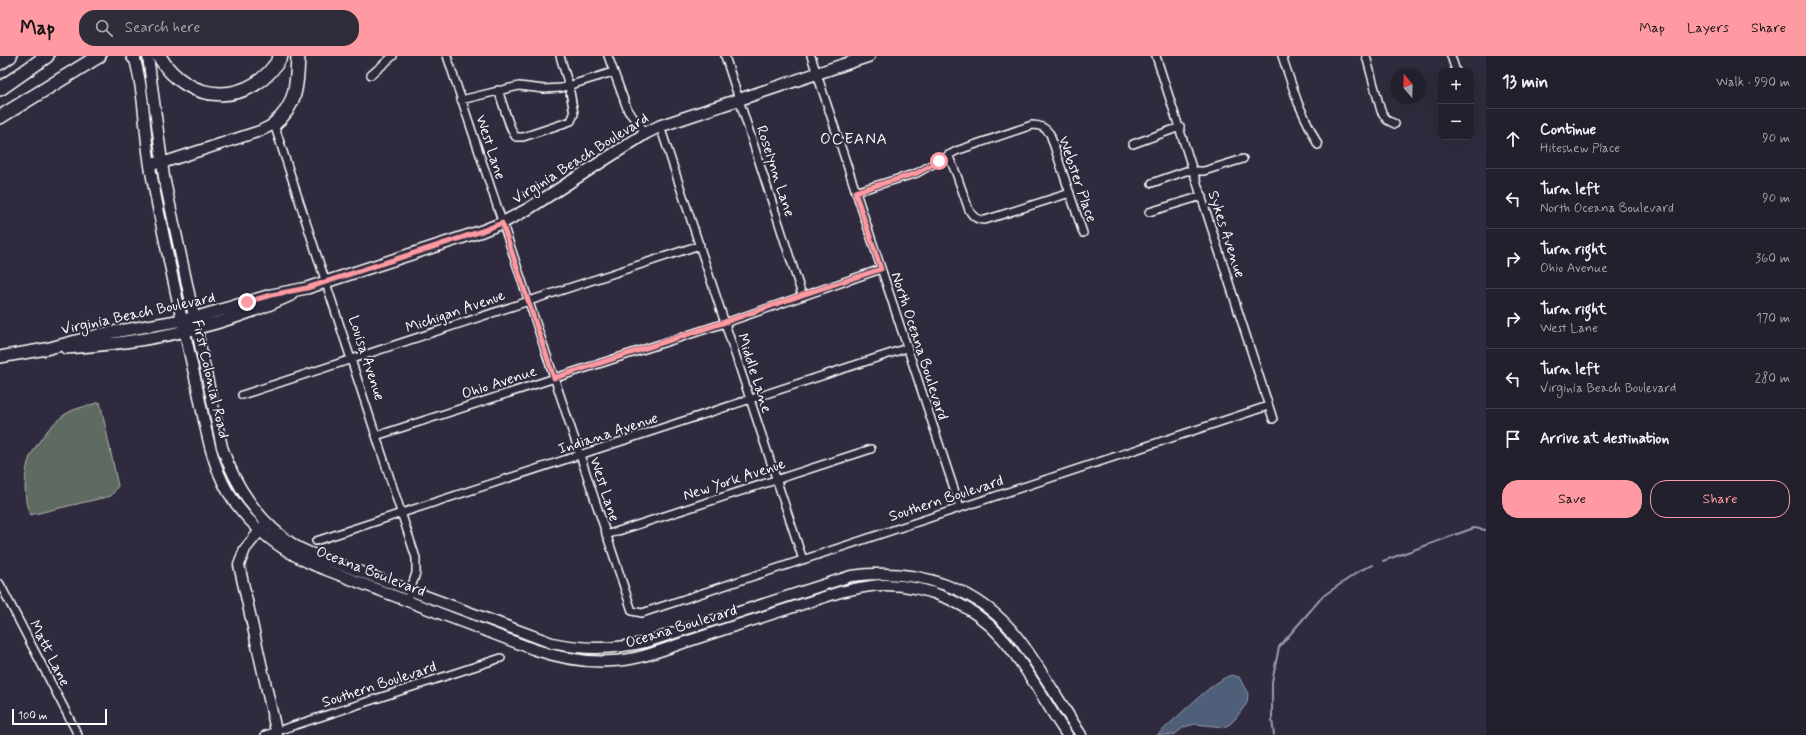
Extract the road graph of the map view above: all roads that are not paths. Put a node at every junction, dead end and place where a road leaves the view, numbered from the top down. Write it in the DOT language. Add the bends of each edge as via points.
graph roads {
  1 [pos="10,56"];
  2 [pos="47,56"];
  3 [pos="99,56"];
  4 [pos="134,56"];
  5 [pos="148,56"];
  6 [pos="159,56"];
  7 [pos="281,56"];
  8 [pos="298,56"];
  9 [pos="393,56"];
  10 [pos="447,56"];
  11 [pos="560,56"];
  12 [pos="608,56"];
  13 [pos="725,56"];
  14 [pos="811,56"];
  15 [pos="869,56"];
  16 [pos="1156,56"];
  17 [pos="1282,56"];
  18 [pos="1366,56"];
  19 [pos="1451,56"];
  20 [pos="0,63"];
  21 [pos="1455,68"];
  22 [pos="613,72"];
  23 [pos="816,74"];
  24 [pos="371,75"];
  25 [pos="569,86"];
  26 [pos="0,89"];
  27 [pos="498,90"];
  28 [pos="739,99"];
  29 [pos="461,100"];
  30 [pos="0,117"];
  31 [pos="274,124"];
  32 [pos="1395,124"];
  33 [pos="660,126"];
  34 [pos="1180,127"];
  35 [pos="646,133"];
  36 [pos="1134,144"];
  37 [pos="1318,145"];
  38 [pos="948,155"];
  39 [pos="1243,159"];
  40 [pos="162,163"];
  41 [pos="150,164"];
  42 [pos="1193,171"];
  43 [pos="1152,182"];
  44 [pos="855,192"];
  45 [pos="1070,193"];
  46 [pos="1202,196"];
  47 [pos="1149,212"];
  48 [pos="502,223"];
  49 [pos="1083,233"];
  50 [pos="700,245"];
  51 [pos="881,269"];
  52 [pos="327,282"];
  53 [pos="307,288"];
  54 [pos="802,295"];
  55 [pos="528,301"];
  56 [pos="194,318"];
  57 [pos="182,321"];
  58 [pos="725,322"];
  59 [pos="196,330"];
  60 [pos="185,332"];
  61 [pos="907,348"];
  62 [pos="46,349"];
  63 [pos="0,358"];
  64 [pos="351,360"];
  65 [pos="554,378"];
  66 [pos="242,396"];
  67 [pos="750,400"];
  68 [pos="1268,406"];
  69 [pos="1273,419"];
  70 [pos="376,436"];
  71 [pos="871,449"];
  72 [pos="580,456"];
  73 [pos="777,478"];
  74 [pos="960,507"];
  75 [pos="401,513"];
  76 [pos="266,522"];
  77 [pos="260,531"];
  78 [pos="606,534"];
  79 [pos="316,541"];
  80 [pos="803,560"];
  81 [pos="0,584"];
  82 [pos="411,589"];
  83 [pos="958,590"];
  84 [pos="405,601"];
  85 [pos="953,601"];
  86 [pos="632,611"];
  87 [pos="501,658"];
  88 [pos="276,733"];
  89 [pos="78,735"];
  90 [pos="265,735"];
  91 [pos="1067,735"];
  92 [pos="1081,735"];
  1 -- 20 [label="highway"];
  2 -- 26 [label="highway"];
  3 -- 30 [label="highway"];
  4 -- 41 [label="main road, First Colonial Road" via="142,92"];
  5 -- 40 [label="main road, First Colonial Road"];
  6 -- 7 [label="highway" via="184,84 216,94 236,92 253,85 270,72"];
  8 -- 31 [label="highway" via="294,98 286,113"];
  9 -- 24 [label="street"];
  10 -- 29 [label="street, West Lane"];
  11 -- 25 [label="street"];
  12 -- 22 [label="street"];
  13 -- 28 [label="street, Roselynn Lane"];
  14 -- 23 [label="street, North Oceana Boulevard"];
  15 -- 23 [label="main road, Virginia Beach Boulevard"];
  16 -- 34 [label="street, Sykes Avenue"];
  17 -- 37 [label="street" via="1298,103"];
  18 -- 32 [label="street" via="1381,111 1387,120"];
  19 -- 21 [label="street"];
  22 -- 25 [label="street"];
  22 -- 35 [label="street" via="628,111"];
  23 -- 28 [label="main road, Virginia Beach Boulevard"];
  23 -- 44 [label="street, North Oceana Boulevard"];
  25 -- 27 [label="street" via="553,89 519,86"];
  25 -- 27 [label="street" via="573,120 520,138 511,132"];
  27 -- 29 [label="street"];
  28 -- 33 [label="main road, Virginia Beach Boulevard"];
  28 -- 54 [label="street, Roselynn Lane"];
  29 -- 48 [label="street, West Lane"];
  31 -- 40 [label="main road" via="260,131"];
  31 -- 52 [label="street, Louisa Avenue"];
  33 -- 35 [label="main road, Virginia Beach Boulevard"];
  33 -- 50 [label="street, Middle Lane"];
  34 -- 36 [label="street"];
  34 -- 42 [label="street, Sykes Avenue"];
  35 -- 48 [label="main road, Virginia Beach Boulevard"];
  38 -- 44 [label="street, Webster Place" via="917,173"];
  38 -- 45 [label="street" via="969,210 978,219 985,220"];
  38 -- 45 [label="street, Webster Place" via="1038,125 1050,134"];
  39 -- 42 [label="street" via="1204,171"];
  40 -- 41 [label="main road"];
  40 -- 56 [label="main road, First Colonial Road"];
  41 -- 57 [label="main road, First Colonial Road"];
  42 -- 43 [label="street"];
  42 -- 46 [label="street, Sykes Avenue"];
  44 -- 51 [label="street, North Oceana Boulevard"];
  45 -- 49 [label="street, Webster Place"];
  46 -- 47 [label="street"];
  46 -- 68 [label="street, Sykes Avenue"];
  48 -- 52 [label="main road, Virginia Beach Boulevard"];
  48 -- 55 [label="street, West Lane"];
  50 -- 55 [label="street, Michigan Avenue"];
  50 -- 58 [label="street, Middle Lane"];
  51 -- 54 [label="street, Ohio Avenue"];
  51 -- 61 [label="street, North Oceana Boulevard"];
  52 -- 53 [label="main road, Virginia Beach Boulevard"];
  52 -- 64 [label="street, Louisa Avenue"];
  53 -- 56 [label="main road, Virginia Beach Boulevard" via="271,295"];
  53 -- 59 [label="main road, Virginia Beach Boulevard" via="274,303"];
  54 -- 58 [label="street, Ohio Avenue"];
  55 -- 64 [label="street, Michigan Avenue"];
  55 -- 65 [label="street, West Lane"];
  56 -- 57 [label="main road, Virginia Beach Boulevard"];
  56 -- 59 [label="main road, First Colonial Road"];
  57 -- 60 [label="main road, First Colonial Road"];
  57 -- 62 [label="main road, Virginia Beach Boulevard" via="89,337"];
  58 -- 65 [label="street, Ohio Avenue"];
  58 -- 67 [label="street, Middle Lane"];
  59 -- 60 [label="main road, Virginia Beach Boulevard"];
  59 -- 76 [label="main road, First Colonial Road" via="222,447 245,496"];
  60 -- 62 [label="main road, Virginia Beach Boulevard" via="90,347"];
  60 -- 77 [label="main road, First Colonial Road" via="208,437 218,470 236,504"];
  61 -- 67 [label="street, Indiana Avenue"];
  61 -- 74 [label="street, North Oceana Boulevard"];
  62 -- 63 [label="main road, Virginia Beach Boulevard"];
  64 -- 66 [label="street, Michigan Avenue"];
  64 -- 70 [label="street, Louisa Avenue"];
  65 -- 70 [label="street, Ohio Avenue"];
  65 -- 72 [label="street, West Lane"];
  67 -- 72 [label="street, Indiana Avenue"];
  67 -- 73 [label="street, Middle Lane"];
  68 -- 69 [label="street, Sykes Avenue"];
  68 -- 74 [label="street, Southern Boulevard"];
  70 -- 75 [label="street, Louisa Avenue"];
  71 -- 73 [label="street, New York Avenue"];
  72 -- 75 [label="street, Indiana Avenue"];
  72 -- 78 [label="street, West Lane"];
  73 -- 78 [label="street, New York Avenue"];
  73 -- 80 [label="street, Middle Lane"];
  74 -- 80 [label="street, Southern Boulevard"];
  75 -- 79 [label="street, Indiana Avenue"];
  75 -- 82 [label="street, Louisa Avenue" via="416,558 416,573"];
  76 -- 77 [label="main road"];
  76 -- 82 [label="main road, Oceana Boulevard" via="295,545 309,552"];
  77 -- 84 [label="main road, Oceana Boulevard" via="300,559"];
  77 -- 88 [label="main road" via="245,549 239,566"];
  78 -- 86 [label="street, West Lane"];
  80 -- 86 [label="street, Southern Boulevard" via="642,613"];
  81 -- 89 [label="street, Matt Lane"];
  82 -- 83 [label="main road, Oceana Boulevard" via="552,642 573,648 596,650 646,642 851,576 904,574"];
  82 -- 84 [label="street, Louisa Avenue"];
  83 -- 85 [label="main road"];
  83 -- 92 [label="main road, Oceana Boulevard" via="1003,622 1022,643"];
  84 -- 85 [label="main road, Oceana Boulevard" via="550,655 593,662 615,661 649,654 861,587 905,587 938,594"];
  85 -- 91 [label="main road, Oceana Boulevard" via="982,619 1002,638"];
  87 -- 88 [label="street, Southern Boulevard"];
  88 -- 90 [label="street, Southern Boulevard"];
}
